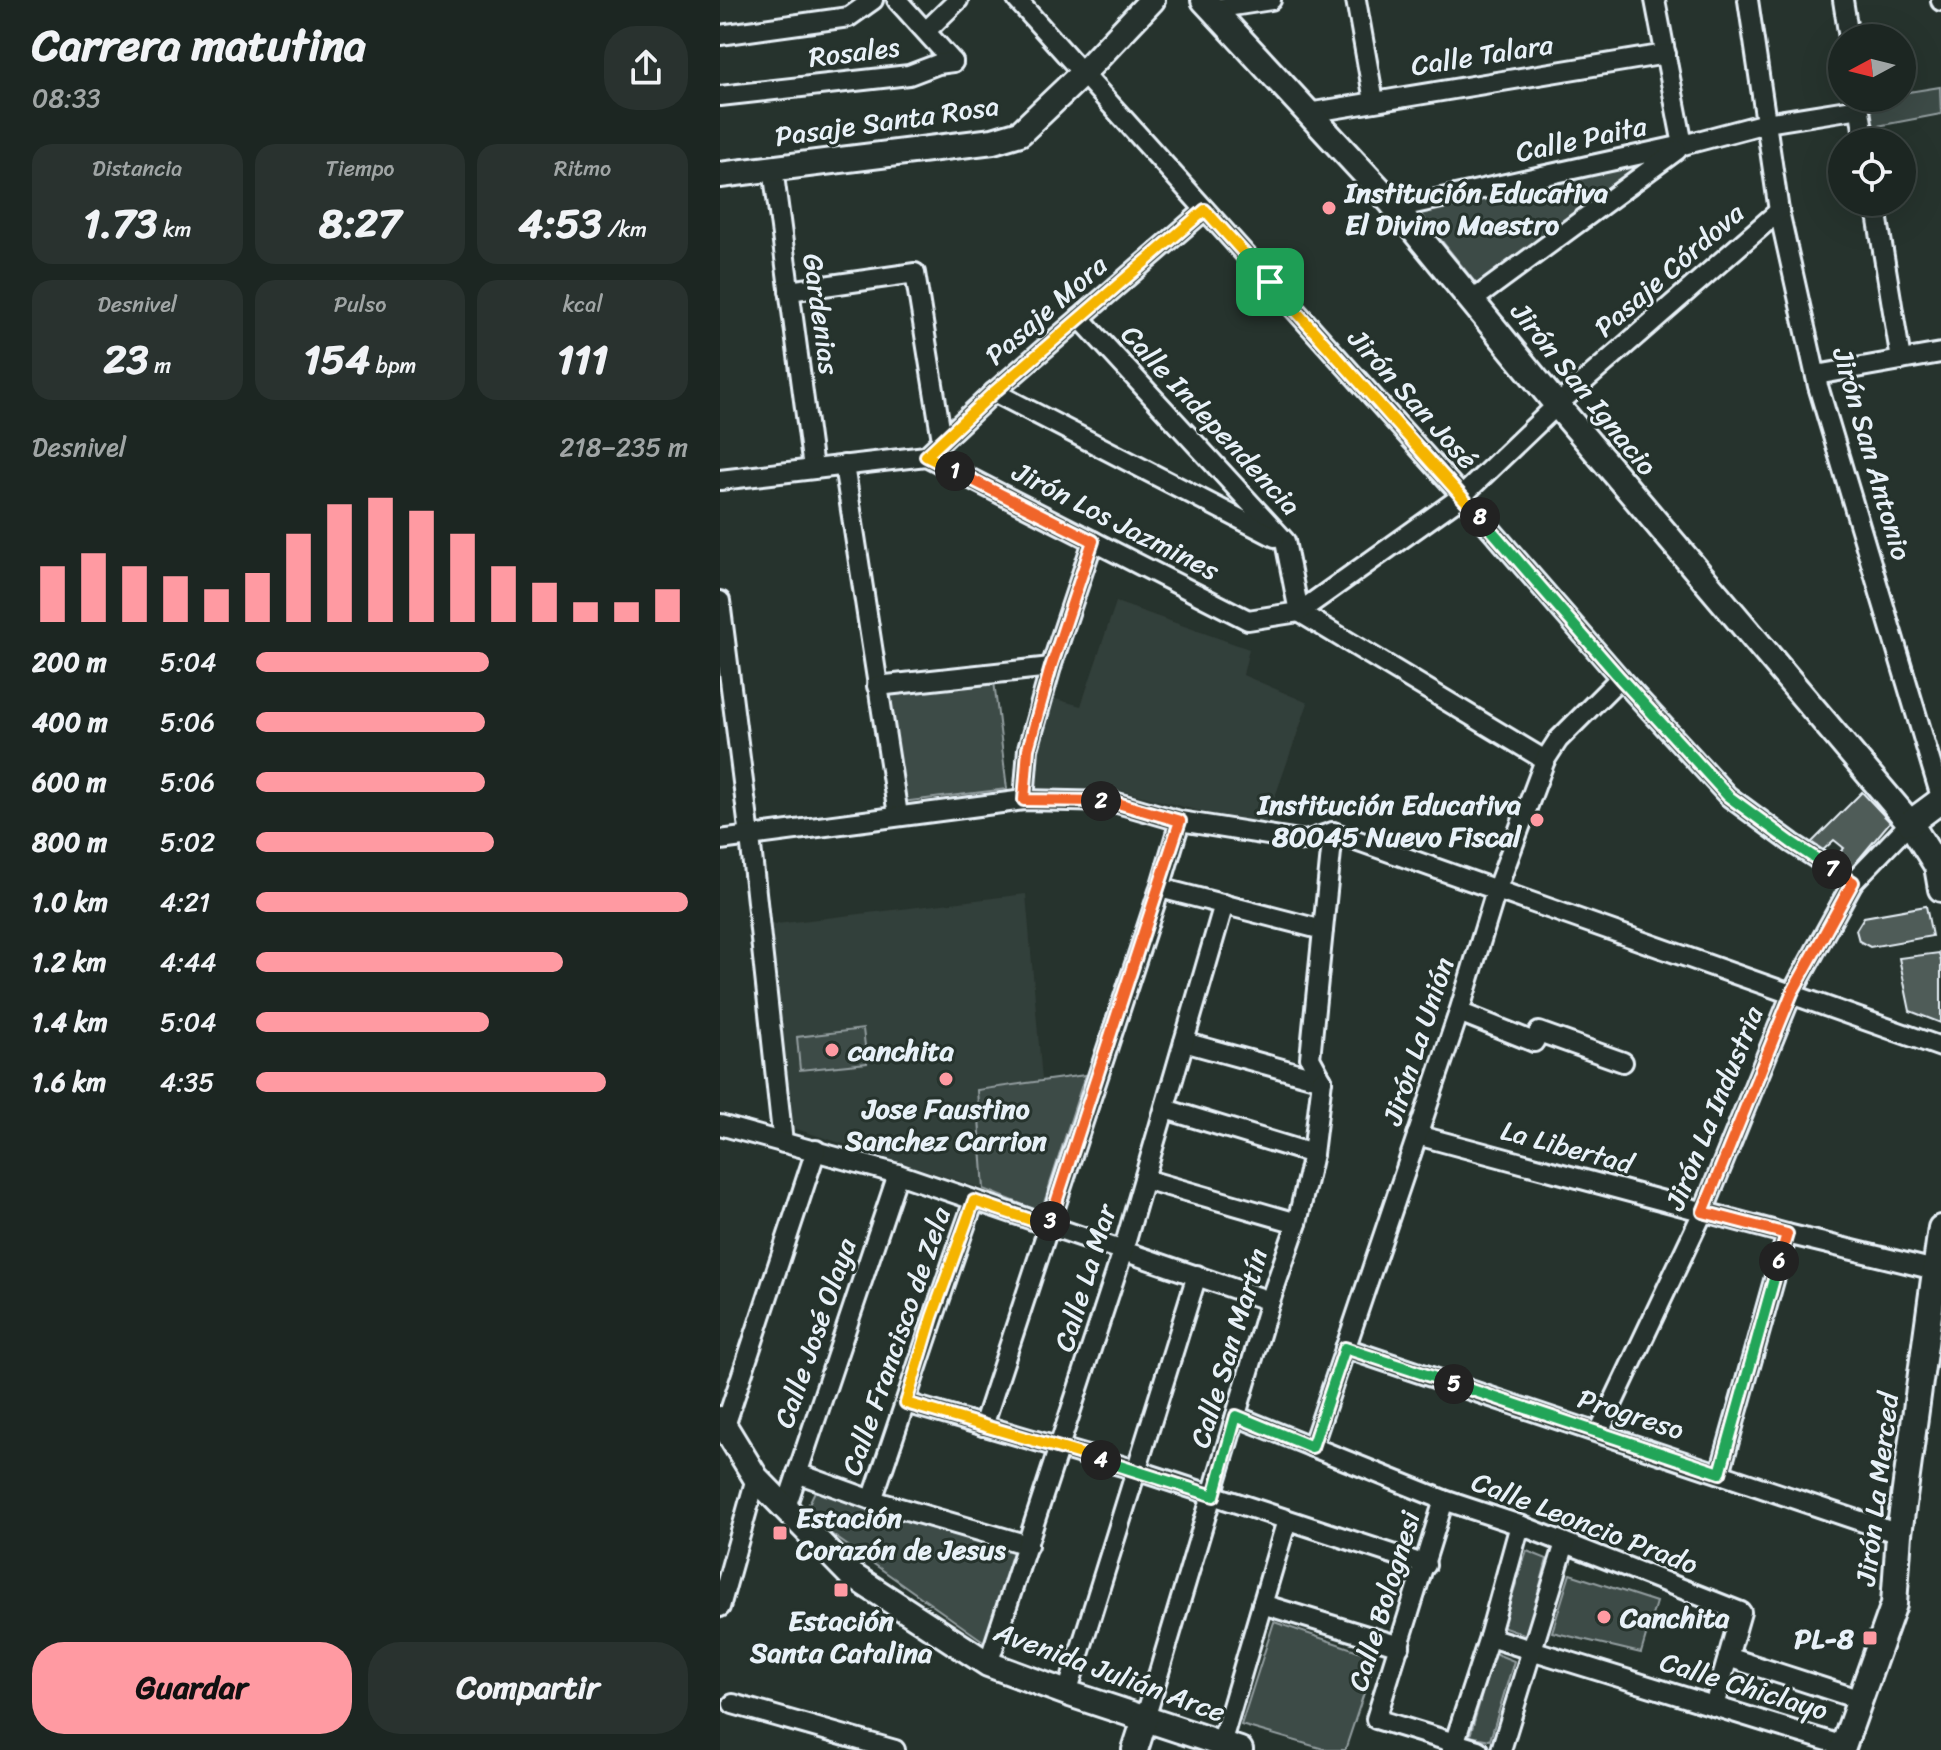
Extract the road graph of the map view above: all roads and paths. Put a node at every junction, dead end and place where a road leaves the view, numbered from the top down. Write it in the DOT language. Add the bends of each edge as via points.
graph roads {
  1 [pos="873,0"];
  2 [pos="897,0"];
  3 [pos="958,0"];
  4 [pos="1017,0"];
  5 [pos="1152,0"];
  6 [pos="1271,0"];
  7 [pos="1356,0"];
  8 [pos="1655,0"];
  9 [pos="1748,0"];
  10 [pos="1843,0"];
  11 [pos="1209,5"];
  12 [pos="1847,24"];
  13 [pos="927,30"];
  14 [pos="720,35"];
  15 [pos="1666,54"];
  16 [pos="1083,73"];
  17 [pos="720,96"];
  18 [pos="1374,101"];
  19 [pos="1828,110"];
  20 [pos="1308,113"];
  21 [pos="1766,123"];
  22 [pos="1683,145"];
  23 [pos="773,168"];
  24 [pos="720,175"];
  25 [pos="1396,208"];
  26 [pos="1205,210"];
  27 [pos="1779,211"];
  28 [pos="1877,216"];
  29 [pos="789,291"];
  30 [pos="1473,300"];
  31 [pos="1080,318"];
  32 [pos="1941,353"];
  33 [pos="1901,360"];
  34 [pos="1816,375"];
  35 [pos="994,392"];
  36 [pos="1557,405"];
  37 [pos="942,440"];
  38 [pos="926,456"];
  39 [pos="844,465"];
  40 [pos="813,468"];
  41 [pos="720,480"];
  42 [pos="1462,496"];
  43 [pos="1093,541"];
  44 [pos="1285,541"];
  45 [pos="720,601"];
  46 [pos="1299,612"];
  47 [pos="1051,667"];
  48 [pos="1620,678"];
  49 [pos="877,686"];
  50 [pos="1545,760"];
  51 [pos="1941,799"];
  52 [pos="1024,800"];
  53 [pos="898,815"];
  54 [pos="1180,821"];
  55 [pos="1910,823"];
  56 [pos="1333,832"];
  57 [pos="750,837"];
  58 [pos="720,840"];
  59 [pos="1853,882"];
  60 [pos="1160,888"];
  61 [pos="1941,889"];
  62 [pos="1496,891"];
  63 [pos="1224,904"];
  64 [pos="1323,930"];
  65 [pos="1792,993"];
  66 [pos="1459,1012"];
  67 [pos="1184,1042"];
  68 [pos="1941,1047"];
  69 [pos="1623,1062"];
  70 [pos="1322,1080"];
  71 [pos="1165,1109"];
  72 [pos="720,1125"];
  73 [pos="1417,1135"];
  74 [pos="783,1143"];
  75 [pos="816,1150"];
  76 [pos="1313,1154"];
  77 [pos="898,1174"];
  78 [pos="1144,1179"];
  79 [pos="974,1201"];
  80 [pos="1703,1212"];
  81 [pos="1297,1223"];
  82 [pos="1049,1226"];
  83 [pos="1941,1228"];
  84 [pos="1787,1234"];
  85 [pos="1123,1251"];
  86 [pos="1935,1270"];
  87 [pos="1197,1275"];
  88 [pos="1270,1301"];
  89 [pos="1345,1348"];
  90 [pos="906,1403"];
  91 [pos="1236,1416"];
  92 [pos="722,1422"];
  93 [pos="983,1426"];
  94 [pos="1599,1432"];
  95 [pos="1312,1447"];
  96 [pos="1061,1449"];
  97 [pos="1136,1470"];
  98 [pos="797,1473"];
  99 [pos="1720,1473"];
  100 [pos="756,1478"];
  101 [pos="1214,1496"];
  102 [pos="872,1500"];
  103 [pos="1444,1500"];
  104 [pos="785,1510"];
  105 [pos="1287,1520"];
  106 [pos="1520,1525"];
  107 [pos="1899,1534"];
  108 [pos="1565,1543"];
  109 [pos="1028,1545"];
  110 [pos="1426,1565"];
  111 [pos="1262,1604"];
  112 [pos="720,1607"];
  113 [pos="1489,1637"];
  114 [pos="1400,1646"];
  115 [pos="1532,1650"];
  116 [pos="1728,1657"];
  117 [pos="988,1664"];
  118 [pos="1067,1693"];
  119 [pos="1861,1700"];
  120 [pos="733,1704"];
  121 [pos="1714,1706"];
  122 [pos="1145,1719"];
  123 [pos="1164,1738"];
  124 [pos="852,1744"];
  125 [pos="1454,1746"];
  126 [pos="1231,1747"];
  127 [pos="1843,1748"];
  128 [pos="895,1750"];
  129 [pos="1135,1750"];
  130 [pos="1478,1750"];
  131 [pos="1501,1750"];
  1 -- 14 [label="street, Rosales" via="849,17"];
  2 -- 13 [label="street, Rosales"];
  3 -- 13 [label="street, Rosales"];
  4 -- 16 [label="street, Jirón San José"];
  5 -- 16 [label="street, Pasaje Santa Rosa"];
  6 -- 11 [label="street"];
  7 -- 18 [label="street"];
  8 -- 15 [label="street"];
  9 -- 21 [label="street, Jirón San Antonio"];
  10 -- 12 [label="street"];
  11 -- 20 [label="street, Jirón San Ignacio"];
  13 -- 17 [label="street, Rosales" via="953,62 909,75"];
  15 -- 18 [label="street, Calle Talara"];
  15 -- 22 [label="street"];
  16 -- 23 [label="street, Pasaje Santa Rosa" via="1020,133 993,141"];
  16 -- 26 [label="street, Jirón San José"];
  18 -- 20 [label="street, Calle Talara"];
  19 -- 21 [label="street, Calle Paita"];
  20 -- 25 [label="street, Jirón San Ignacio"];
  21 -- 22 [label="street, Calle Paita"];
  21 -- 27 [label="street, Jirón San Antonio"];
  22 -- 25 [label="street, Calle Paita"];
  22 -- 30 [label="street"];
  23 -- 24 [label="street, Pasaje Santa Rosa"];
  23 -- 29 [label="street, Gardenias"];
  25 -- 30 [label="street, Jirón San Ignacio"];
  26 -- 31 [label="street, Pasaje Mora"];
  26 -- 42 [label="street, Jirón San José"];
  27 -- 34 [label="street, Jirón San Antonio"];
  27 -- 36 [label="street, Pasaje Córdova"];
  28 -- 33 [label="street"];
  29 -- 37 [label="street" via="915,273"];
  29 -- 40 [label="street, Gardenias"];
  30 -- 36 [label="street, Jirón San Ignacio"];
  31 -- 35 [label="street, Pasaje Mora"];
  31 -- 44 [label="street, Calle Independencia"];
  32 -- 33 [label="street"];
  33 -- 34 [label="street"];
  34 -- 51 [label="street, Jirón San Antonio"];
  35 -- 37 [label="street, Pasaje Mora"];
  35 -- 44 [label="street"];
  36 -- 42 [label="street, Pasaje Córdova"];
  36 -- 55 [label="street, Jirón San Ignacio"];
  37 -- 38 [label="street, Pasaje Mora"];
  38 -- 39 [label="street"];
  38 -- 43 [label="street, Jirón Los Jazmines"];
  39 -- 40 [label="street"];
  39 -- 49 [label="street"];
  40 -- 41 [label="street"];
  42 -- 46 [label="street, Pasaje Córdova"];
  42 -- 48 [label="street, Jirón San José"];
  43 -- 46 [label="street, Jirón Los Jazmines" via="1248,620"];
  43 -- 47 [label="street"];
  44 -- 46 [label="street, Calle Independencia"];
  45 -- 57 [label="street"];
  46 -- 50 [label="street"];
  47 -- 49 [label="street"];
  47 -- 52 [label="street" via="1028,749"];
  48 -- 50 [label="street, Jirón La Unión"];
  48 -- 59 [label="street, Jirón San José" via="1728,796"];
  49 -- 53 [label="street"];
  50 -- 62 [label="street, Jirón La Unión"];
  51 -- 55 [label="street, Jirón San Antonio"];
  52 -- 53 [label="street"];
  52 -- 54 [label="street" via="1114,802"];
  53 -- 57 [label="street"];
  54 -- 56 [label="street" via="1306,841"];
  54 -- 60 [label="street"];
  55 -- 59 [label="street, Jirón La Industria"];
  55 -- 61 [label="street" via="1937,866"];
  56 -- 62 [label="street"];
  56 -- 64 [label="street"];
  57 -- 58 [label="street"];
  57 -- 74 [label="street"];
  59 -- 65 [label="street, Jirón La Industria"];
  60 -- 63 [label="street"];
  60 -- 82 [label="street"];
  62 -- 65 [label="street"];
  62 -- 66 [label="street, Jirón La Unión"];
  63 -- 64 [label="street"];
  63 -- 67 [label="street, Calle La Mar"];
  64 -- 70 [label="street" via="1310,1058"];
  65 -- 68 [label="street"];
  65 -- 80 [label="street, Jirón La Industria"];
  66 -- 69 [label="street" via="1534,1042 1539,1032"];
  66 -- 73 [label="street, Jirón La Unión"];
  67 -- 70 [label="street"];
  67 -- 71 [label="street, Calle La Mar"];
  70 -- 76 [label="street, Calle San Martín"];
  71 -- 76 [label="street"];
  71 -- 78 [label="street, Calle La Mar"];
  72 -- 74 [label="street"];
  73 -- 80 [label="street, La Libertad"];
  73 -- 89 [label="street, Jirón La Unión"];
  74 -- 75 [label="street"];
  75 -- 77 [label="street"];
  75 -- 92 [label="street"];
  76 -- 81 [label="street, Calle San Martín"];
  77 -- 79 [label="street"];
  77 -- 98 [label="street, Calle José Olaya"];
  78 -- 81 [label="street"];
  78 -- 85 [label="street, Calle La Mar"];
  79 -- 82 [label="street"];
  79 -- 90 [label="street, Calle Francisco de Zela"];
  80 -- 84 [label="street, La Libertad"];
  80 -- 94 [label="street, Jirón La Industria"];
  81 -- 88 [label="street, Calle San Martín"];
  82 -- 85 [label="street"];
  82 -- 93 [label="street"];
  83 -- 86 [label="street, Jirón La Merced"];
  84 -- 86 [label="street, La Libertad"];
  84 -- 99 [label="street"];
  85 -- 87 [label="street"];
  85 -- 96 [label="street, Calle La Mar"];
  86 -- 107 [label="street, Jirón La Merced"];
  87 -- 88 [label="street"];
  87 -- 97 [label="street"];
  88 -- 91 [label="street, Calle San Martín"];
  89 -- 94 [label="street, Progreso"];
  89 -- 95 [label="street, Jirón La Unión"];
  90 -- 93 [label="street"];
  90 -- 102 [label="street, Calle Francisco de Zela"];
  91 -- 95 [label="street, Calle Leoncio Prado"];
  91 -- 101 [label="street, Calle San Martín"];
  92 -- 100 [label="street, Avenida Julián Arce"];
  93 -- 96 [label="street"];
  94 -- 99 [label="street, Progreso"];
  95 -- 103 [label="street, Calle Leoncio Prado"];
  96 -- 97 [label="street"];
  96 -- 109 [label="street, Calle La Mar"];
  97 -- 101 [label="street"];
  97 -- 118 [label="street"];
  98 -- 102 [label="street"];
  98 -- 104 [label="street, Calle José Olaya"];
  99 -- 107 [label="street, Progreso"];
  100 -- 104 [label="street, Avenida Julián Arce"];
  100 -- 112 [label="street"];
  101 -- 105 [label="street"];
  101 -- 122 [label="street, Calle San Martín"];
  102 -- 109 [label="street"];
  103 -- 106 [label="street, Calle Leoncio Prado"];
  103 -- 110 [label="street, Calle Bolognesi"];
  104 -- 117 [label="street, Avenida Julián Arce" via="850,1574"];
  105 -- 110 [label="street"];
  105 -- 111 [label="street"];
  106 -- 108 [label="street, Calle Leoncio Prado"];
  106 -- 113 [label="street"];
  107 -- 119 [label="street, Jirón La Merced" via="1894,1604"];
  108 -- 115 [label="street"];
  108 -- 116 [label="street, Calle Leoncio Prado" via="1741,1612"];
  109 -- 117 [label="street, Calle La Mar"];
  110 -- 114 [label="street, Calle Bolognesi"];
  111 -- 114 [label="street"];
  111 -- 126 [label="street"];
  113 -- 115 [label="street, Calle Chiclayo"];
  113 -- 125 [label="street"];
  114 -- 125 [label="street, Calle Bolognesi" via="1376,1719"];
  115 -- 121 [label="street, Calle Chiclayo"];
  115 -- 131 [label="street"];
  116 -- 119 [label="street"];
  116 -- 121 [label="street"];
  117 -- 118 [label="street, Avenida Julián Arce"];
  118 -- 122 [label="street, Avenida Julián Arce"];
  119 -- 127 [label="street, Jirón La Merced"];
  120 -- 124 [label="street"];
  121 -- 127 [label="street, Calle Chiclayo"];
  122 -- 123 [label="street, Avenida Julián Arce"];
  122 -- 129 [label="street"];
  123 -- 126 [label="street, Avenida Julián Arce"];
  124 -- 128 [label="street"];
  125 -- 130 [label="street"];
}
